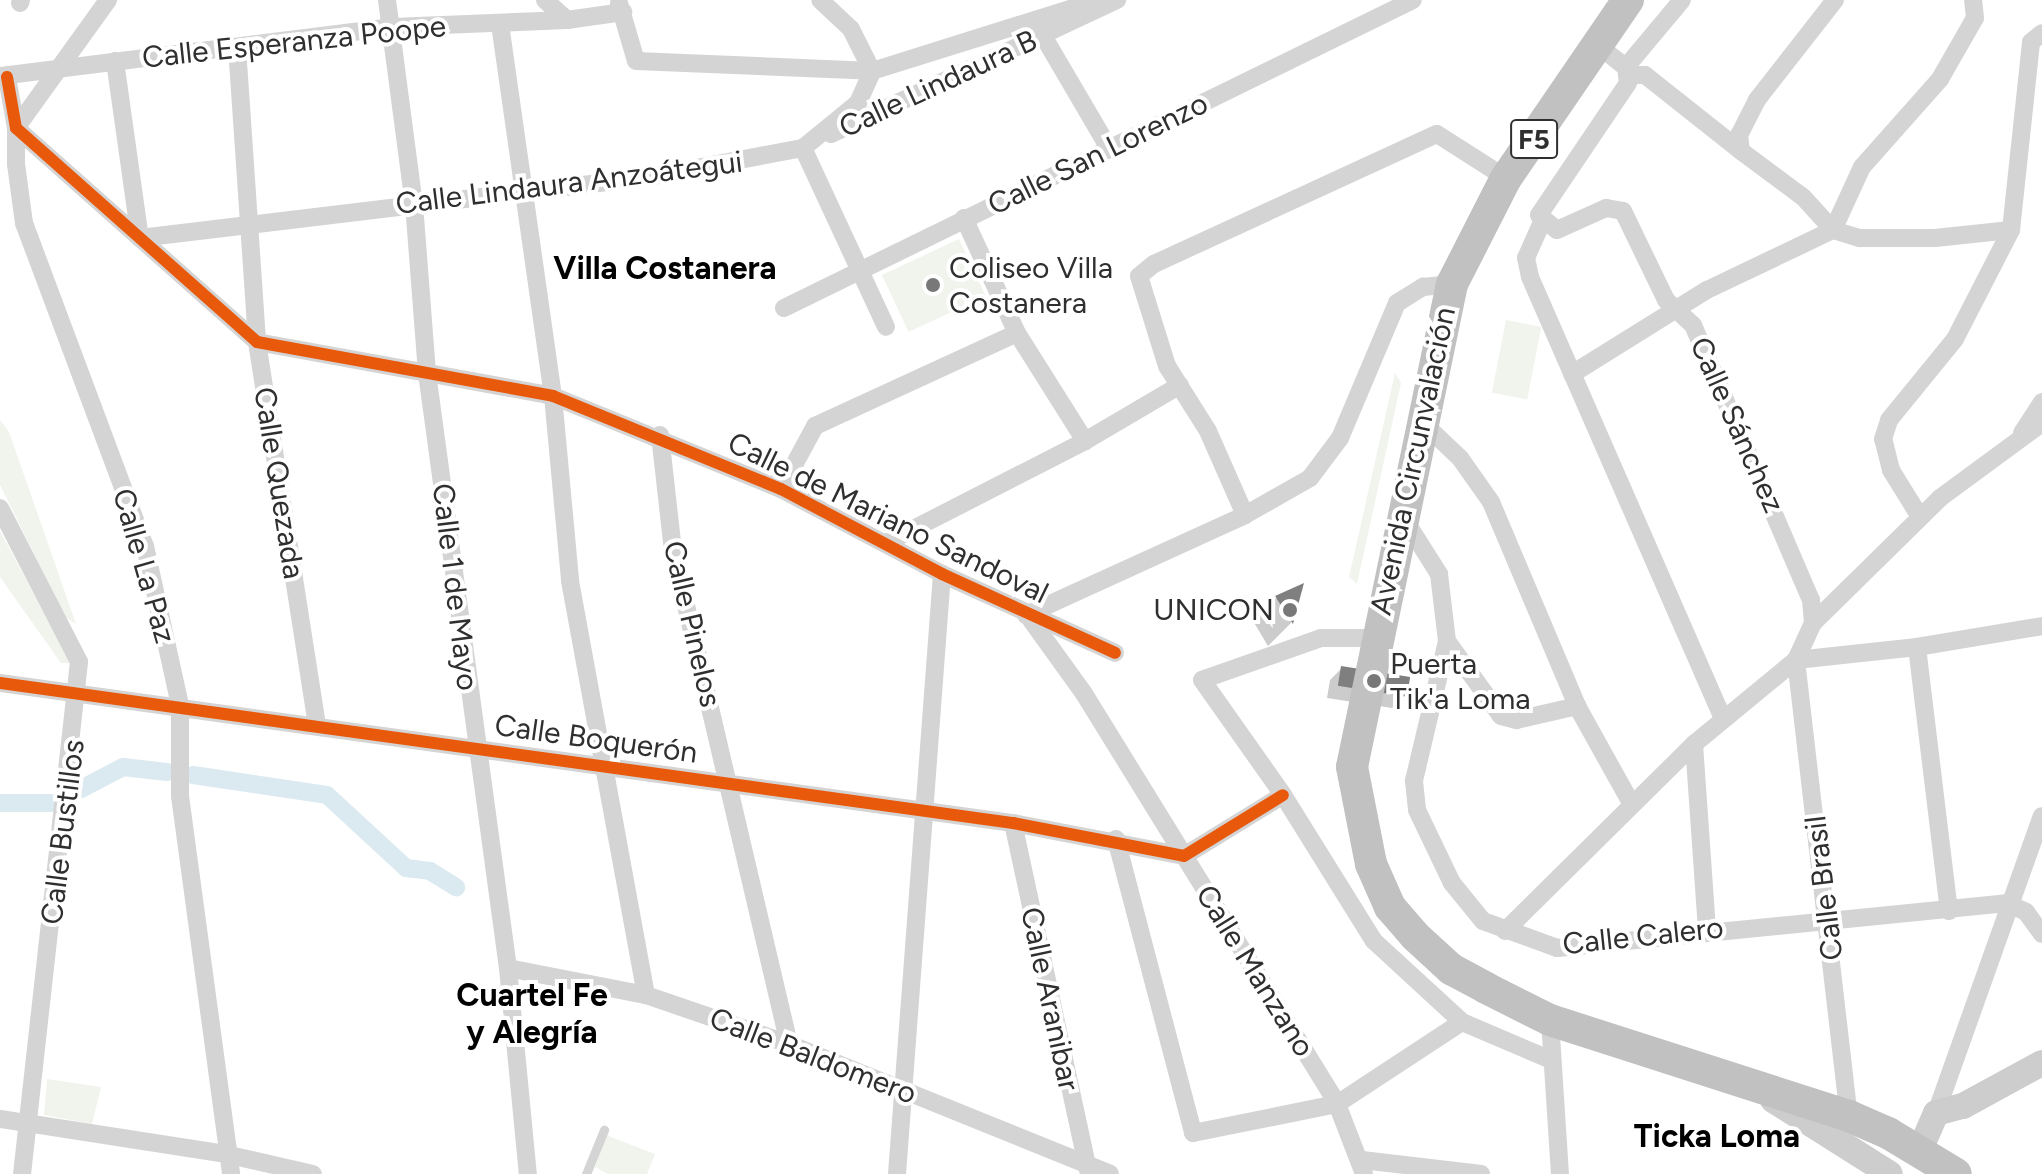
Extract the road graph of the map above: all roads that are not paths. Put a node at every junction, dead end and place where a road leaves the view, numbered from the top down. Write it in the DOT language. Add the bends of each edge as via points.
graph roads {
  1 [pos="108,0"];
  2 [pos="387,0"];
  3 [pos="545,0"];
  4 [pos="820,0"];
  5 [pos="1098,0"];
  6 [pos="1117,0"];
  7 [pos="1413,0"];
  8 [pos="1628,0"];
  9 [pos="1682,0"];
  10 [pos="1835,0"];
  11 [pos="1975,0"];
  12 [pos="620,6"];
  13 [pos="567,20"];
  14 [pos="500,24"];
  15 [pos="393,27"];
  16 [pos="2042,33"];
  17 [pos="1042,34"];
  18 [pos="237,47"];
  19 [pos="1600,47"];
  20 [pos="115,61"];
  21 [pos="62,67"];
  22 [pos="872,71"];
  23 [pos="1627,71"];
  24 [pos="3,76"];
  25 [pos="16,128"];
  26 [pos="803,148"];
  27 [pos="1110,150"];
  28 [pos="1741,151"];
  29 [pos="1506,178"];
  30 [pos="526,188"];
  31 [pos="414,204"];
  32 [pos="964,218"];
  33 [pos="252,221"];
  34 [pos="1542,222"];
  35 [pos="1833,230"];
  36 [pos="2011,230"];
  37 [pos="140,238"];
  38 [pos="859,272"];
  39 [pos="1452,284"];
  40 [pos="784,308"];
  41 [pos="1676,308"];
  42 [pos="886,327"];
  43 [pos="1017,333"];
  44 [pos="257,342"];
  45 [pos="427,373"];
  46 [pos="1572,374"];
  47 [pos="1180,385"];
  48 [pos="553,396"];
  49 [pos="2042,402"];
  50 [pos="1421,421"];
  51 [pos="2042,423"];
  52 [pos="660,435"];
  53 [pos="2021,436"];
  54 [pos="1085,441"];
  55 [pos="781,489"];
  56 [pos="0,508"];
  57 [pos="1245,515"];
  58 [pos="1401,515"];
  59 [pos="1920,517"];
  60 [pos="888,542"];
  61 [pos="942,574"];
  62 [pos="1026,615"];
  63 [pos="1813,623"];
  64 [pos="2042,626"];
  65 [pos="1375,638"];
  66 [pos="1447,641"];
  67 [pos="1917,647"];
  68 [pos="1115,653"];
  69 [pos="1796,660"];
  70 [pos="0,683"];
  71 [pos="79,690"];
  72 [pos="180,705"];
  73 [pos="1577,706"];
  74 [pos="1723,718"];
  75 [pos="317,725"];
  76 [pos="1694,744"];
  77 [pos="475,748"];
  78 [pos="605,767"];
  79 [pos="729,784"];
  80 [pos="1283,795"];
  81 [pos="1632,805"];
  82 [pos="921,813"];
  83 [pos="2042,816"];
  84 [pos="1013,823"];
  85 [pos="1116,839"];
  86 [pos="1184,856"];
  87 [pos="2007,903"];
  88 [pos="1949,911"];
  89 [pos="1828,919"];
  90 [pos="1707,929"];
  91 [pos="1505,931"];
  92 [pos="2042,934"];
  93 [pos="508,968"];
  94 [pos="646,995"];
  95 [pos="1550,1020"];
  96 [pos="1462,1022"];
  97 [pos="789,1044"];
  98 [pos="1551,1060"];
  99 [pos="2042,1063"];
  100 [pos="1745,1084"];
  101 [pos="906,1090"];
  102 [pos="1337,1104"];
  103 [pos="1936,1113"];
  104 [pos="1849,1116"];
  105 [pos="0,1119"];
  106 [pos="29,1123"];
  107 [pos="604,1130"];
  108 [pos="1920,1150"];
  109 [pos="225,1154"];
  110 [pos="1363,1167"];
  111 [pos="1087,1170"];
  112 [pos="22,1174"];
  113 [pos="231,1174"];
  114 [pos="313,1174"];
  115 [pos="528,1174"];
  116 [pos="586,1174"];
  117 [pos="897,1174"];
  118 [pos="1110,1174"];
  119 [pos="1481,1174"];
  120 [pos="1560,1174"];
  121 [pos="1890,1174"];
  122 [pos="1956,1174"];
  1 -- 21 [label="street"];
  2 -- 15 [label="street, Calle 1 de Mayo"];
  3 -- 13 [label="street"];
  4 -- 22 [label="street" via="851,29"];
  5 -- 22 [label="street, Calle Lindaura B"];
  6 -- 17 [label="street, Calle Lindaura B"];
  7 -- 27 [label="street, Calle San Lorenzo"];
  8 -- 19 [label="highway, Avenida Circunvalación / F5"];
  9 -- 23 [label="street"];
  10 -- 28 [label="street" via="1757,100 1739,135"];
  11 -- 35 [label="street" via="1975,18 1940,79 1862,167"];
  12 -- 13 [label="street, Calle Esperanza Poope"];
  12 -- 22 [label="street, Calle Lindaura B" via="636,61"];
  13 -- 14 [label="street, Calle Esperanza Poope"];
  14 -- 15 [label="street, Calle Esperanza Poope"];
  14 -- 30 [label="street"];
  15 -- 18 [label="street, Calle Esperanza Poope"];
  15 -- 31 [label="street, Calle 1 de Mayo"];
  16 -- 36 [label="street" via="2031,42"];
  17 -- 26 [label="street, Calle Lindaura B"];
  17 -- 27 [label="street"];
  18 -- 20 [label="street, Calle Esperanza Poope"];
  18 -- 33 [label="street, Calle Quezada"];
  19 -- 23 [label="street"];
  19 -- 29 [label="highway, Avenida Circunvalación / F5"];
  20 -- 21 [label="street, Calle Esperanza Poope"];
  20 -- 37 [label="street"];
  21 -- 24 [label="street, Calle Esperanza Poope"];
  21 -- 25 [label="street"];
  22 -- 26 [label="street, Calle Lindaura Anzoátegui" via="858,103"];
  23 -- 28 [label="street" via="1645,75"];
  23 -- 34 [label="street" via="1542,205"];
  24 -- 25 [label="street"];
  25 -- 37 [label="street"];
  25 -- 72 [label="street, Calle La Paz" via="24,223 145,546"];
  26 -- 30 [label="street, Calle Lindaura Anzoátegui" via="649,177"];
  26 -- 38 [label="street"];
  27 -- 32 [label="street, Calle San Lorenzo"];
  28 -- 35 [label="street" via="1803,197"];
  29 -- 39 [label="highway, Avenida Circunvalación / F5"];
  29 -- 47 [label="street" via="1437,134 1154,264 1139,276 1167,366"];
  30 -- 31 [label="street, Calle Lindaura Anzoátegui"];
  30 -- 48 [label="street"];
  31 -- 33 [label="street, Calle Lindaura Anzoátegui"];
  31 -- 45 [label="street, Calle 1 de Mayo"];
  32 -- 38 [label="street, Calle San Lorenzo"];
  32 -- 43 [label="street"];
  33 -- 37 [label="street, Calle Lindaura Anzoátegui"];
  33 -- 44 [label="street, Calle Quezada"];
  34 -- 41 [label="street, Calle Sánchez" via="1557,230 1606,208 1623,211 1662,293"];
  34 -- 46 [label="street" via="1526,258"];
  35 -- 36 [label="street" via="1860,238"];
  35 -- 41 [label="street"];
  36 -- 59 [label="street" via="1955,339 1889,420 1883,439 1891,470"];
  37 -- 44 [label="street"];
  38 -- 40 [label="street, Calle San Lorenzo"];
  38 -- 42 [label="street"];
  39 -- 50 [label="highway, Avenida Circunvalación / F5"];
  39 -- 57 [label="street" via="1423,287 1397,303 1340,438 1310,478"];
  41 -- 46 [label="street"];
  41 -- 63 [label="street, Calle Sánchez" via="1693,325 1712,364 1801,571"];
  43 -- 54 [label="street"];
  43 -- 55 [label="street" via="815,426"];
  44 -- 45 [label="street, Calle de Mariano Sandoval"];
  44 -- 75 [label="street, Calle Quezada"];
  45 -- 48 [label="street, Calle de Mariano Sandoval"];
  45 -- 77 [label="street, Calle 1 de Mayo"];
  46 -- 74 [label="street"];
  47 -- 54 [label="street"];
  47 -- 57 [label="street" via="1208,431"];
  48 -- 52 [label="street, Calle de Mariano Sandoval"];
  48 -- 78 [label="street" via="570,581"];
  49 -- 53 [label="street"];
  50 -- 58 [label="highway, Avenida Circunvalación / F5"];
  50 -- 73 [label="street" via="1460,458 1491,502"];
  51 -- 53 [label="street"];
  52 -- 55 [label="street, Calle de Mariano Sandoval"];
  52 -- 79 [label="street, Calle Pinelos" via="673,550"];
  53 -- 59 [label="street"];
  54 -- 60 [label="street"];
  55 -- 60 [label="street, Calle de Mariano Sandoval"];
  56 -- 71 [label="street, Calle Bustillos" via="73,644"];
  57 -- 62 [label="street"];
  58 -- 65 [label="highway, Avenida Circunvalación / F5"];
  58 -- 66 [label="street, Calle Calero" via="1439,574"];
  59 -- 63 [label="street"];
  60 -- 61 [label="street, Calle de Mariano Sandoval"];
  61 -- 62 [label="street, Calle de Mariano Sandoval"];
  61 -- 82 [label="street"];
  62 -- 68 [label="street, Calle de Mariano Sandoval"];
  62 -- 86 [label="street, Calle Manzano" via="1083,692"];
  63 -- 69 [label="street"];
  64 -- 67 [label="street"];
  65 -- 80 [label="street" via="1321,638 1202,680"];
  65 -- 95 [label="highway, Avenida Circunvalación / F5" via="1352,767 1371,864 1390,907 1451,969"];
  66 -- 73 [label="street" via="1501,716 1516,720"];
  66 -- 91 [label="street, Calle Calero" via="1414,781 1417,810 1452,883 1483,921"];
  67 -- 69 [label="street"];
  67 -- 88 [label="street"];
  69 -- 74 [label="street"];
  69 -- 89 [label="street, Calle Brasil"];
  70 -- 71 [label="street, Calle Boquerón"];
  71 -- 72 [label="street, Calle Boquerón"];
  71 -- 106 [label="street, Calle Bustillos"];
  72 -- 75 [label="street, Calle Boquerón"];
  72 -- 109 [label="street, Calle La Paz" via="180,796"];
  73 -- 81 [label="street"];
  74 -- 76 [label="street"];
  75 -- 77 [label="street, Calle Boquerón"];
  76 -- 81 [label="street"];
  76 -- 90 [label="street"];
  77 -- 78 [label="street, Calle Boquerón"];
  77 -- 93 [label="street, Calle 1 de Mayo"];
  78 -- 79 [label="street, Calle Boquerón"];
  78 -- 94 [label="street"];
  79 -- 82 [label="street, Calle Boquerón"];
  79 -- 97 [label="street, Calle Pinelos"];
  80 -- 86 [label="street"];
  80 -- 96 [label="street" via="1374,941"];
  81 -- 91 [label="street"];
  82 -- 84 [label="street, Calle Boquerón"];
  82 -- 101 [label="street"];
  83 -- 87 [label="street"];
  84 -- 85 [label="street, Calle Boquerón"];
  84 -- 111 [label="street, Calle Aranibar"];
  85 -- 86 [label="street, Calle Boquerón"];
  85 -- 102 [label="street" via="1193,1133"];
  86 -- 102 [label="street, Calle Manzano"];
  87 -- 88 [label="street, Calle Calero"];
  87 -- 92 [label="street" via="2026,912"];
  87 -- 103 [label="street"];
  88 -- 89 [label="street, Calle Calero"];
  89 -- 90 [label="street, Calle Calero"];
  89 -- 104 [label="street, Calle Brasil"];
  90 -- 91 [label="street, Calle Calero" via="1557,948"];
  93 -- 94 [label="street, Calle Baldomero"];
  93 -- 115 [label="street, Calle 1 de Mayo"];
  94 -- 97 [label="street, Calle Baldomero"];
  95 -- 98 [label="street"];
  95 -- 100 [label="highway, Avenida Circunvalación / F5"];
  96 -- 98 [label="street"];
  96 -- 102 [label="street"];
  97 -- 101 [label="street, Calle Baldomero"];
  98 -- 120 [label="street"];
  99 -- 103 [label="main road" via="1963,1106"];
  100 -- 104 [label="highway, Avenida Circunvalación / F5"];
  100 -- 121 [label="main road"];
  101 -- 111 [label="street, Calle Baldomero"];
  101 -- 117 [label="street"];
  102 -- 110 [label="street, Calle Manzano"];
  103 -- 108 [label="main road"];
  104 -- 108 [label="highway, Avenida Circunvalación / F5"];
  105 -- 106 [label="street"];
  106 -- 109 [label="street"];
  106 -- 112 [label="street, Calle Bustillos"];
  107 -- 116 [label="lane"];
  108 -- 122 [label="highway, Avenida Circunvalación / F5"];
  109 -- 113 [label="street, Calle La Paz"];
  109 -- 114 [label="street"];
  110 -- 119 [label="street"];
  111 -- 118 [label="street, Calle Baldomero"];
}
